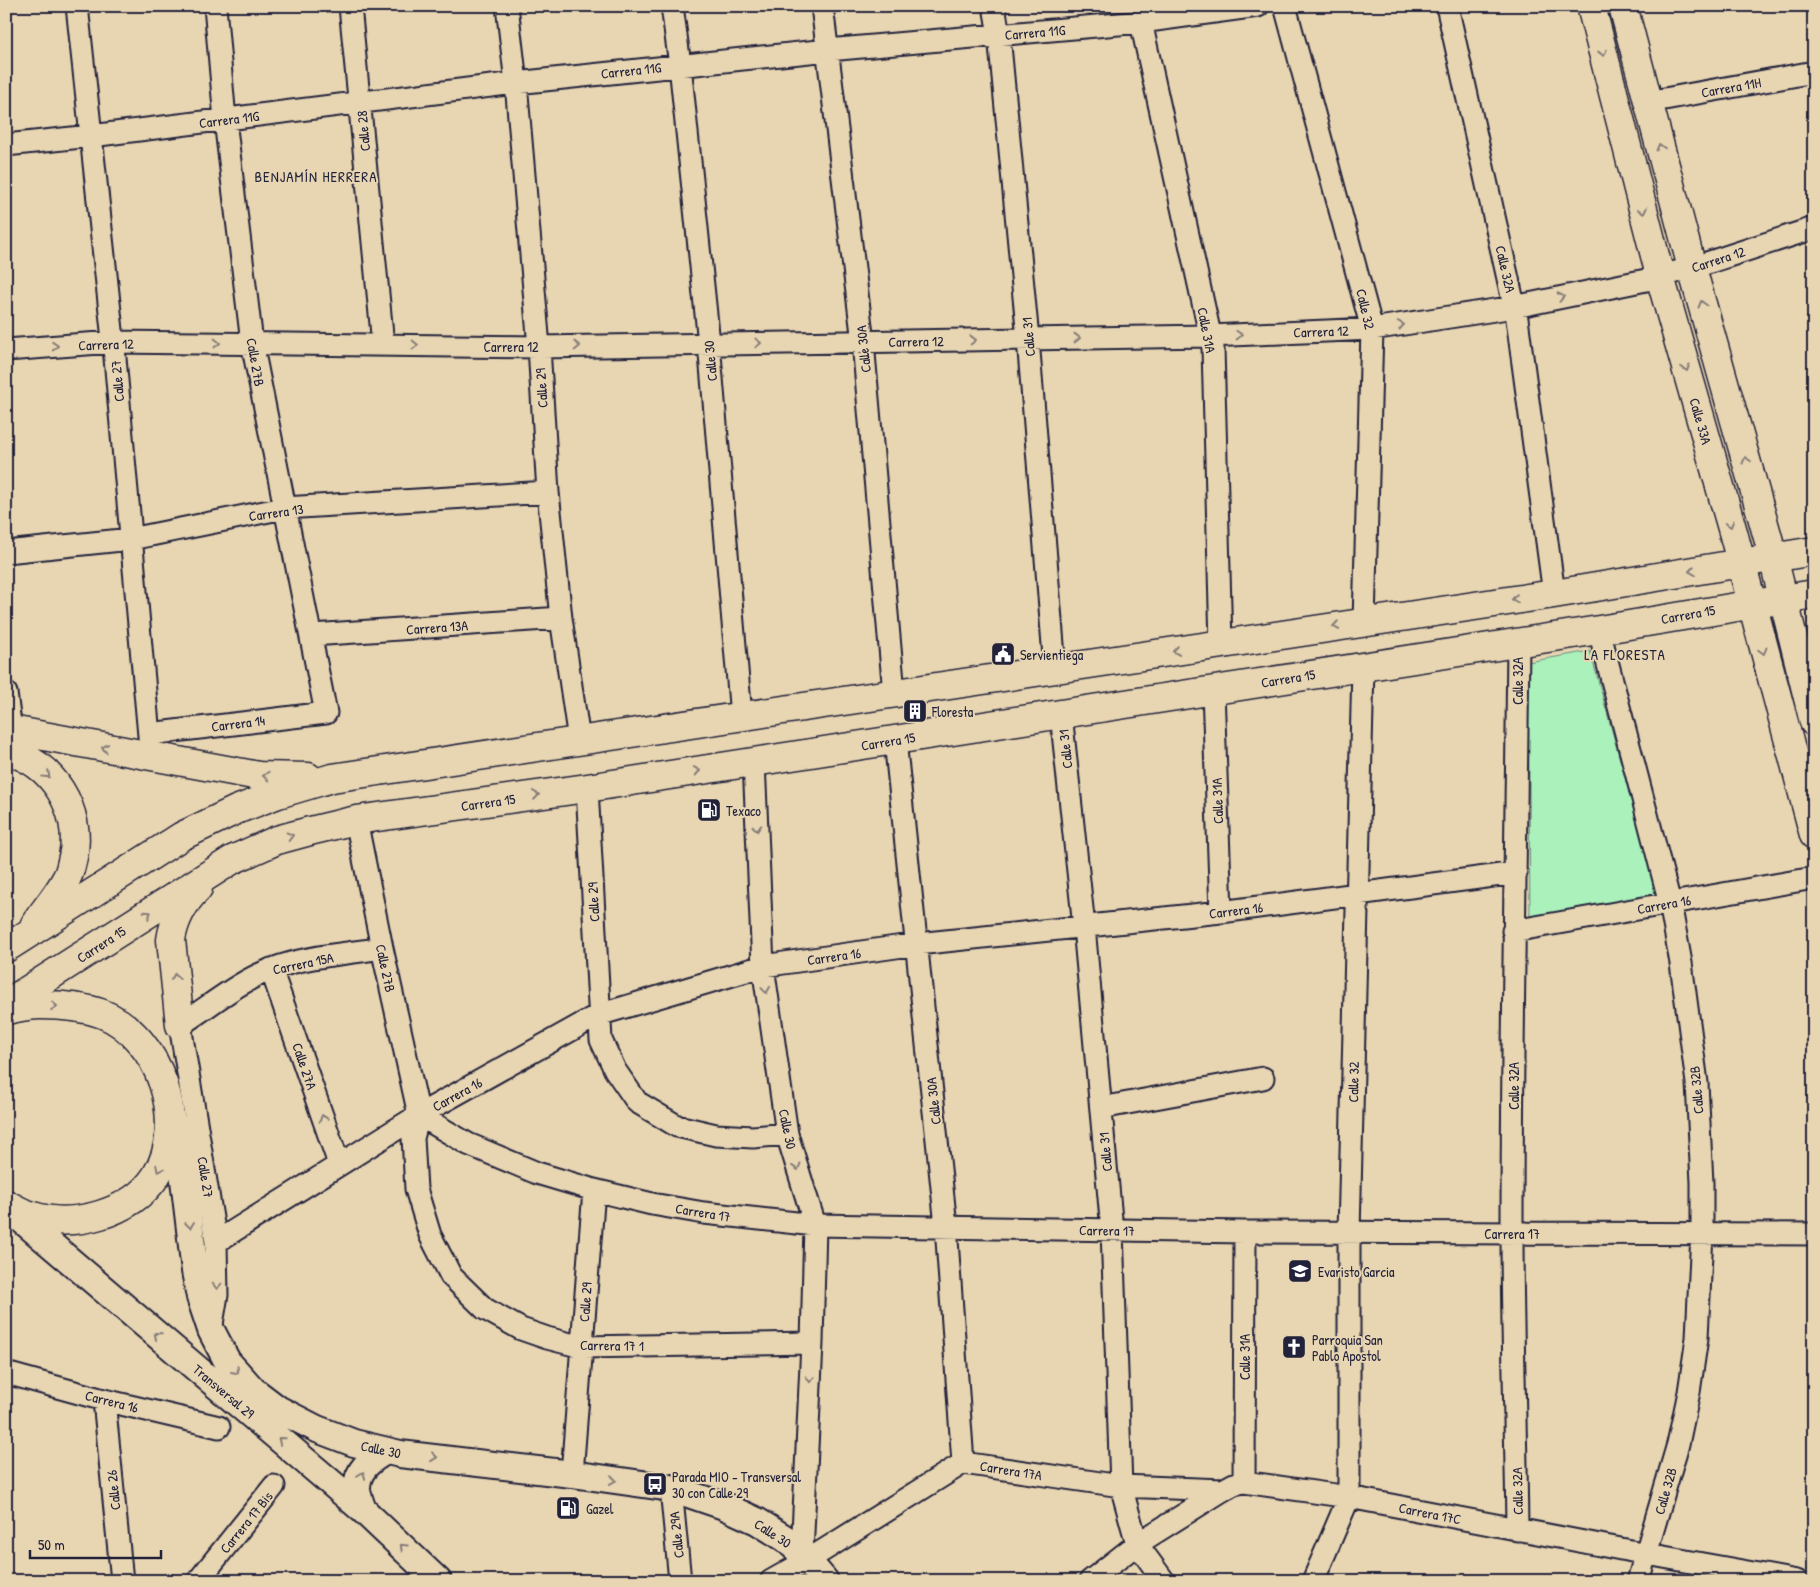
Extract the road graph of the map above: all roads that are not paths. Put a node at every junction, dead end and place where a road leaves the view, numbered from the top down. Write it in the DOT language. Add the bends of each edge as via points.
graph roads {
  1 [pos="77,6"];
  2 [pos="215,6"];
  3 [pos="350,6"];
  4 [pos="507,6"];
  5 [pos="672,6"];
  6 [pos="822,6"];
  7 [pos="994,6"];
  8 [pos="1258,6"];
  9 [pos="1284,6"];
  10 [pos="1447,6"];
  11 [pos="1591,6"];
  12 [pos="1623,6"];
  13 [pos="1141,22"];
  14 [pos="999,35"];
  15 [pos="828,50"];
  16 [pos="680,65"];
  17 [pos="1814,72"];
  18 [pos="516,83"];
  19 [pos="360,101"];
  20 [pos="1648,102"];
  21 [pos="225,120"];
  22 [pos="91,136"];
  23 [pos="6,145"];
  24 [pos="1814,228"];
  25 [pos="1692,267"];
  26 [pos="1660,276"];
  27 [pos="1514,307"];
  28 [pos="1372,329"];
  29 [pos="1209,336"];
  30 [pos="1028,339"];
  31 [pos="113,342"];
  32 [pos="863,342"];
  33 [pos="252,343"];
  34 [pos="709,343"];
  35 [pos="383,345"];
  36 [pos="539,347"];
  37 [pos="6,350"];
  38 [pos="548,492"];
  39 [pos="284,508"];
  40 [pos="131,539"];
  41 [pos="1814,551"];
  42 [pos="6,552"];
  43 [pos="1772,558"];
  44 [pos="1740,563"];
  45 [pos="1554,594"];
  46 [pos="1814,594"];
  47 [pos="1782,598"];
  48 [pos="1750,604"];
  49 [pos="561,618"];
  50 [pos="1364,622"];
  51 [pos="1599,630"];
  52 [pos="312,635"];
  53 [pos="1518,642"];
  54 [pos="1221,644"];
  55 [pos="1363,667"];
  56 [pos="1055,669"];
  57 [pos="1213,690"];
  58 [pos="6,693"];
  59 [pos="894,693"];
  60 [pos="326,713"];
  61 [pos="1061,714"];
  62 [pos="741,716"];
  63 [pos="1814,722"];
  64 [pos="8,737"];
  65 [pos="579,740"];
  66 [pos="895,740"];
  67 [pos="150,745"];
  68 [pos="754,762"];
  69 [pos="332,778"];
  70 [pos="587,788"];
  71 [pos="356,820"];
  72 [pos="1814,836"];
  73 [pos="218,869"];
  74 [pos="1516,873"];
  75 [pos="1814,878"];
  76 [pos="1357,895"];
  77 [pos="1670,903"];
  78 [pos="1221,912"];
  79 [pos="1084,927"];
  80 [pos="1514,931"];
  81 [pos="29,933"];
  82 [pos="917,944"];
  83 [pos="6,948"];
  84 [pos="382,948"];
  85 [pos="763,966"];
  86 [pos="272,969"];
  87 [pos="6,1004"];
  88 [pos="6,1010"];
  89 [pos="598,1015"];
  90 [pos="180,1025"];
  91 [pos="1263,1078"];
  92 [pos="1101,1108"];
  93 [pos="169,1109"];
  94 [pos="419,1115"];
  95 [pos="788,1134"];
  96 [pos="339,1164"];
  97 [pos="594,1190"];
  98 [pos="6,1205"];
  99 [pos="815,1224"];
  100 [pos="946,1226"];
  101 [pos="1112,1230"];
  102 [pos="1245,1232"];
  103 [pos="1349,1232"];
  104 [pos="1512,1233"];
  105 [pos="1702,1233"];
  106 [pos="1814,1234"];
  107 [pos="216,1242"];
  108 [pos="211,1330"];
  109 [pos="812,1343"];
  110 [pos="582,1347"];
  111 [pos="6,1374"];
  112 [pos="104,1400"];
  113 [pos="219,1427"];
  114 [pos="386,1451"];
  115 [pos="963,1463"];
  116 [pos="572,1474"];
  117 [pos="1244,1482"];
  118 [pos="274,1486"];
  119 [pos="1121,1486"];
  120 [pos="671,1488"];
  121 [pos="1223,1490"];
  122 [pos="1349,1497"];
  123 [pos="363,1510"];
  124 [pos="1517,1530"];
  125 [pos="1137,1544"];
  126 [pos="1647,1554"];
  127 [pos="805,1557"];
  128 [pos="122,1581"];
  129 [pos="198,1581"];
  130 [pos="438,1581"];
  131 [pos="680,1581"];
  132 [pos="771,1581"];
  133 [pos="825,1581"];
  134 [pos="1090,1581"];
  135 [pos="1164,1581"];
  136 [pos="1312,1581"];
  137 [pos="1638,1581"];
  138 [pos="1797,1581"];
  1 -- 22 [label="street, Calle 27"];
  2 -- 21 [label="street, Calle 27B"];
  3 -- 19 [label="street, Calle 28"];
  4 -- 18 [label="street, Calle 29"];
  5 -- 16 [label="street, Calle 30"];
  6 -- 15 [label="street, Calle 30A"];
  7 -- 14 [label="street, Calle 31"];
  8 -- 13 [label="street, Carrera 11G"];
  9 -- 28 [label="street, Calle 32"];
  10 -- 27 [label="street, Calle 32A"];
  11 -- 26 [label="main road, Calle 33A, one-way"];
  12 -- 20 [label="main road"];
  13 -- 14 [label="street, Carrera 11G"];
  13 -- 29 [label="street, Calle 31A"];
  14 -- 15 [label="street, Carrera 11G"];
  14 -- 30 [label="street, Calle 31"];
  15 -- 16 [label="street, Carrera 11G"];
  15 -- 32 [label="street, Calle 30A"];
  16 -- 18 [label="street, Carrera 11G"];
  16 -- 34 [label="street, Calle 30"];
  17 -- 20 [label="street, Carrera 11H"];
  18 -- 19 [label="street, Carrera 11G"];
  18 -- 36 [label="street, Calle 29"];
  19 -- 21 [label="street, Carrera 11G"];
  19 -- 35 [label="street, Calle 28"];
  25 -- 20 [label="main road, one-way"];
  21 -- 22 [label="street, Carrera 11G"];
  21 -- 33 [label="street, Calle 27B"];
  22 -- 23 [label="street, Carrera 11G"];
  22 -- 31 [label="street, Calle 27"];
  24 -- 25 [label="street, Carrera 12"];
  25 -- 26 [label="street, Carrera 12"];
  43 -- 25 [label="main road, one-way"];
  27 -- 26 [label="street, Carrera 12, one-way"];
  26 -- 44 [label="main road, Calle 33A, one-way"];
  28 -- 27 [label="street, Carrera 12, one-way"];
  27 -- 45 [label="street, Calle 32A"];
  29 -- 28 [label="street, Carrera 12, one-way"];
  28 -- 50 [label="street, Calle 32"];
  30 -- 29 [label="street, Carrera 12, one-way"];
  29 -- 54 [label="street, Calle 31A" via="1213,358"];
  32 -- 30 [label="street, Carrera 12, one-way"];
  30 -- 56 [label="street, Calle 31"];
  31 -- 33 [label="street, Carrera 12, one-way"];
  37 -- 31 [label="street, Carrera 12, one-way"];
  31 -- 40 [label="street, Calle 27"];
  34 -- 32 [label="street, Carrera 12, one-way"];
  32 -- 59 [label="street, Calle 30A"];
  33 -- 35 [label="street, Carrera 12"];
  33 -- 39 [label="street, Calle 27B"];
  36 -- 34 [label="street, Carrera 12, one-way"];
  34 -- 62 [label="street, Calle 30"];
  35 -- 36 [label="street, Carrera 12, one-way"];
  36 -- 38 [label="street, Calle 29"];
  38 -- 39 [label="street, Carrera 13"];
  38 -- 49 [label="street, Calle 29"];
  39 -- 40 [label="street, Carrera 13"];
  39 -- 52 [label="street, Calle 27B"];
  40 -- 42 [label="street, Carrera 13"];
  40 -- 67 [label="street, Calle 27"];
  41 -- 43 [label="main road"];
  43 -- 44 [label="main road"];
  43 -- 47 [label="main road"];
  44 -- 45 [label="main road, one-way"];
  44 -- 48 [label="main road, Calle 33A"];
  45 -- 50 [label="main road, one-way"];
  46 -- 47 [label="main road, Carrera 15"];
  47 -- 48 [label="main road, Carrera 15"];
  47 -- 63 [label="main road"];
  48 -- 51 [label="main road, Carrera 15"];
  48 -- 72 [label="main road, Calle 33A, one-way"];
  49 -- 52 [label="street, Carrera 13A"];
  49 -- 65 [label="street, Calle 29"];
  50 -- 54 [label="main road, one-way"];
  51 -- 53 [label="main road, Carrera 15"];
  51 -- 77 [label="street, Calle 32B"];
  52 -- 60 [label="street, Calle 27B"];
  53 -- 55 [label="main road, Carrera 15"];
  53 -- 74 [label="street, Calle 32A"];
  54 -- 56 [label="main road, one-way"];
  55 -- 57 [label="main road, Carrera 15"];
  55 -- 76 [label="street, Calle 32"];
  56 -- 59 [label="main road"];
  57 -- 61 [label="main road, Carrera 15"];
  57 -- 78 [label="street, Calle 31A"];
  58 -- 64 [label="street"];
  59 -- 62 [label="main road"];
  60 -- 67 [label="street, Carrera 14"];
  61 -- 66 [label="main road, Carrera 15"];
  61 -- 79 [label="street, Calle 31"];
  62 -- 65 [label="main road"];
  67 -- 64 [label="main road, one-way"];
  64 -- 81 [label="main road, one-way" via="58,785 74,829 74,853 66,879"];
  65 -- 69 [label="main road"];
  66 -- 68 [label="main road, Carrera 15"];
  66 -- 82 [label="street, Calle 30A"];
  69 -- 67 [label="main road, one-way" via="259,776"];
  70 -- 68 [label="main road, Carrera 15, one-way"];
  68 -- 85 [label="street, Calle 30, one-way"];
  69 -- 81 [label="main road" via="236,810 182,836"];
  71 -- 70 [label="main road, Carrera 15, one-way"];
  70 -- 89 [label="street, Calle 29"];
  73 -- 71 [label="main road, Carrera 15, one-way" via="277,840"];
  71 -- 84 [label="street, Calle 27B"];
  87 -- 73 [label="main road, Carrera 15, one-way"];
  90 -- 73 [label="main road, one-way" via="171,940 173,927 184,903"];
  74 -- 76 [label="street, Carrera 16"];
  74 -- 80 [label="street, Calle 32A"];
  75 -- 77 [label="street, Carrera 16"];
  76 -- 78 [label="street, Carrera 16"];
  76 -- 103 [label="street, Calle 32"];
  77 -- 80 [label="street, Carrera 16"];
  77 -- 105 [label="street, Calle 32B" via="1697,1083"];
  78 -- 79 [label="street, Carrera 16"];
  79 -- 82 [label="street, Carrera 16"];
  79 -- 92 [label="street, Calle 31"];
  80 -- 104 [label="street, Calle 32A"];
  81 -- 83 [label="main road"];
  82 -- 85 [label="street, Carrera 16"];
  82 -- 100 [label="street, Calle 30A"];
  84 -- 86 [label="street, Carrera 15A" via="300,961"];
  84 -- 94 [label="street, Calle 27B"];
  85 -- 89 [label="street, Carrera 16"];
  85 -- 95 [label="street, Calle 30, one-way"];
  86 -- 90 [label="street, Carrera 15A" via="248,980"];
  96 -- 86 [label="street, Calle 27A, one-way"];
  88 -- 93 [label="main road, one-way" via="38,1005 75,1007 104,1014 117,1021 138,1039 154,1062 165,1086"];
  89 -- 94 [label="street, Carrera 16"];
  89 -- 95 [label="street, Calle 29" via="600,1040 637,1102 677,1126 716,1135 753,1137"];
  90 -- 107 [label="street, Calle 27"];
  91 -- 92 [label="street"];
  92 -- 101 [label="street, Calle 31"];
  93 -- 98 [label="main road, one-way" via="167,1145 156,1175 121,1207 97,1216 64,1220 30,1216"];
  93 -- 108 [label="street, Calle 30, one-way" via="180,1155 195,1271"];
  94 -- 96 [label="street, Carrera 16"];
  94 -- 97 [label="street, Carrera 17" via="468,1144 537,1173"];
  94 -- 110 [label="street, Carrera 17 1" via="413,1138 416,1189 430,1234 451,1276 485,1309 514,1325"];
  95 -- 99 [label="street, Calle 30, one-way"];
  96 -- 107 [label="street, Carrera 16"];
  97 -- 99 [label="street, Carrera 17" via="704,1213"];
  97 -- 110 [label="street, Calle 29"];
  123 -- 98 [label="street, Transversal 29, one-way"];
  99 -- 100 [label="street, Carrera 17"];
  99 -- 109 [label="street, Calle 30"];
  100 -- 101 [label="street, Carrera 17"];
  100 -- 115 [label="street, Calle 30A"];
  101 -- 102 [label="street, Carrera 17"];
  101 -- 119 [label="street, Calle 31"];
  102 -- 103 [label="street, Carrera 17"];
  102 -- 117 [label="street, Calle 31A"];
  103 -- 104 [label="street, Carrera 17"];
  103 -- 122 [label="street, Calle 32"];
  104 -- 105 [label="street, Carrera 17"];
  104 -- 124 [label="street, Calle 32A"];
  105 -- 106 [label="street, Carrera 17"];
  105 -- 126 [label="street, Calle 32B" via="1697,1338 1689,1392"];
  107 -- 108 [label="street, Calle 27, one-way" via="217,1295"];
  108 -- 114 [label="street, Calle 30, one-way" via="227,1361 253,1390 278,1409 317,1429"];
  109 -- 110 [label="street, Carrera 17 1"];
  109 -- 127 [label="street, Calle 30, one-way"];
  110 -- 116 [label="street, Calle 29"];
  111 -- 112 [label="street, Carrera 16"];
  112 -- 113 [label="street, Carrera 16"];
  112 -- 128 [label="street, Calle 26"];
  114 -- 116 [label="street, Calle 30, one-way"];
  123 -- 114 [label="street, one-way" via="358,1490 361,1473 371,1459"];
  115 -- 119 [label="street, Carrera 17A"];
  115 -- 127 [label="street, Carrera 17A"];
  116 -- 120 [label="street, Calle 30, one-way"];
  117 -- 121 [label="street, Carrera 17C"];
  117 -- 122 [label="street, Carrera 17C"];
  118 -- 129 [label="street, Carrera 17 Bis"];
  119 -- 121 [label="street, Carrera 17A"];
  119 -- 125 [label="street, Calle 31"];
  120 -- 127 [label="street, Calle 30" via="757,1521 786,1539"];
  120 -- 131 [label="street, Calle 29A"];
  121 -- 125 [label="street, Carrera 17C"];
  122 -- 124 [label="street, Carrera 17C"];
  122 -- 136 [label="street"];
  130 -- 123 [label="street, Transversal 29, one-way"];
  124 -- 126 [label="street, Carrera 17C"];
  125 -- 134 [label="street, Carrera 17C"];
  125 -- 135 [label="street, Calle 31"];
  126 -- 137 [label="street, Calle 32B"];
  126 -- 138 [label="street, Carrera 17C"];
  127 -- 132 [label="street, Carrera 17A"];
  127 -- 133 [label="street, Calle 30"];
}
